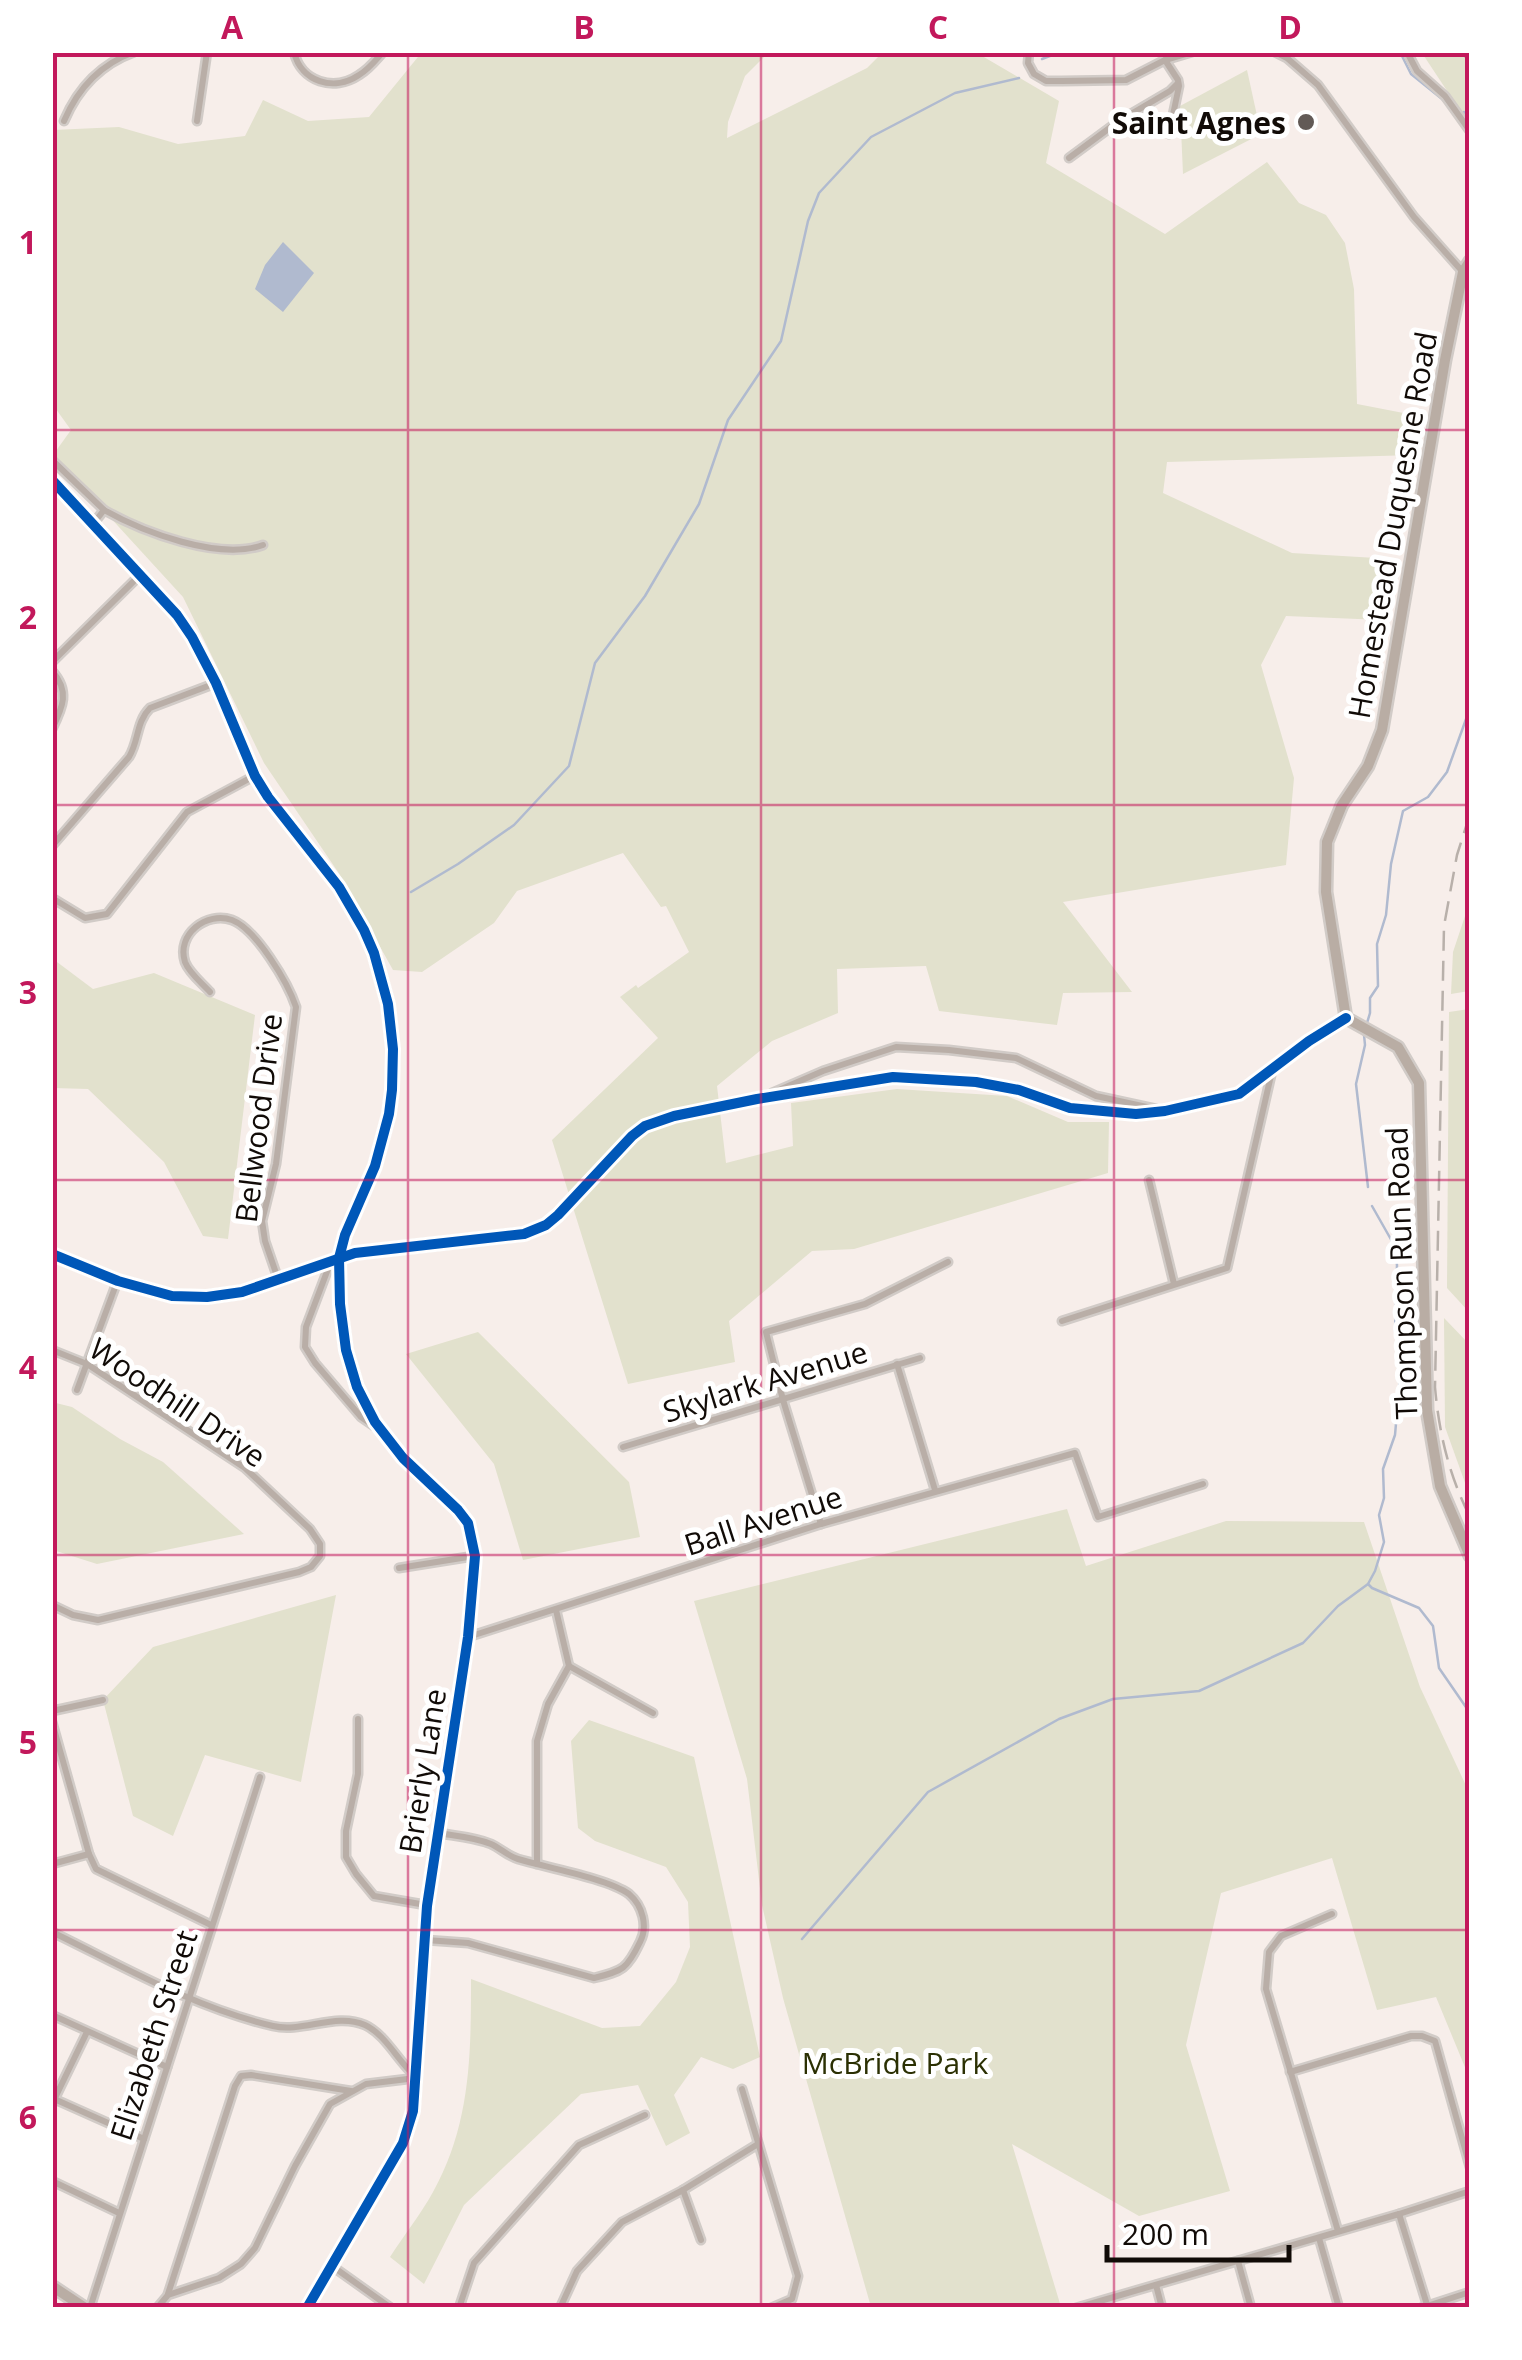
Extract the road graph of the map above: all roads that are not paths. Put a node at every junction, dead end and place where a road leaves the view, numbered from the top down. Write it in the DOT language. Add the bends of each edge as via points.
graph roads {
  1 [pos="134,52"];
  2 [pos="208,52"];
  3 [pos="294,52"];
  4 [pos="383,52"];
  5 [pos="1030,52"];
  6 [pos="1192,52"];
  7 [pos="1275,52"];
  8 [pos="1407,52"];
  9 [pos="1165,60"];
  10 [pos="1178,83"];
  11 [pos="64,121"];
  12 [pos="197,121"];
  13 [pos="1470,131"];
  14 [pos="1168,134"];
  15 [pos="1069,158"];
  16 [pos="1470,261"];
  17 [pos="1463,272"];
  18 [pos="52,460"];
  19 [pos="52,480"];
  20 [pos="104,510"];
  21 [pos="93,524"];
  22 [pos="263,545"];
  23 [pos="140,575"];
  24 [pos="52,662"];
  25 [pos="52,671"];
  26 [pos="216,683"];
  27 [pos="52,730"];
  28 [pos="255,776"];
  29 [pos="53,844"];
  30 [pos="52,898"];
  31 [pos="210,992"];
  32 [pos="1346,1018"];
  33 [pos="1272,1069"];
  34 [pos="758,1099"];
  35 [pos="1165,1111"];
  36 [pos="1149,1180"];
  37 [pos="52,1254"];
  38 [pos="335,1260"];
  39 [pos="948,1262"];
  40 [pos="278,1280"];
  41 [pos="118,1281"];
  42 [pos="1174,1284"];
  43 [pos="1062,1321"];
  44 [pos="52,1350"];
  45 [pos="920,1358"];
  46 [pos="87,1364"];
  47 [pos="897,1364"];
  48 [pos="78,1390"];
  49 [pos="783,1400"];
  50 [pos="380,1428"];
  51 [pos="623,1447"];
  52 [pos="1203,1484"];
  53 [pos="935,1490"];
  54 [pos="822,1524"];
  55 [pos="475,1556"];
  56 [pos="1470,1556"];
  57 [pos="399,1568"];
  58 [pos="52,1604"];
  59 [pos="556,1610"];
  60 [pos="468,1637"];
  61 [pos="569,1666"];
  62 [pos="103,1700"];
  63 [pos="52,1712"];
  64 [pos="652,1713"];
  65 [pos="358,1719"];
  66 [pos="52,1722"];
  67 [pos="260,1776"];
  68 [pos="436,1833"];
  69 [pos="89,1854"];
  70 [pos="52,1864"];
  71 [pos="537,1864"];
  72 [pos="427,1906"];
  73 [pos="1332,1914"];
  74 [pos="211,1925"];
  75 [pos="52,1932"];
  76 [pos="426,1940"];
  77 [pos="188,1998"];
  78 [pos="52,2015"];
  79 [pos="87,2032"];
  80 [pos="167,2068"];
  81 [pos="1290,2072"];
  82 [pos="417,2078"];
  83 [pos="742,2088"];
  84 [pos="351,2090"];
  85 [pos="53,2100"];
  86 [pos="645,2115"];
  87 [pos="144,2139"];
  88 [pos="758,2144"];
  89 [pos="1470,2167"];
  90 [pos="52,2181"];
  91 [pos="682,2190"];
  92 [pos="1470,2191"];
  93 [pos="118,2213"];
  94 [pos="1399,2214"];
  95 [pos="1338,2231"];
  96 [pos="1319,2238"];
  97 [pos="701,2240"];
  98 [pos="1238,2261"];
  99 [pos="330,2266"];
  100 [pos="1156,2285"];
  101 [pos="52,2286"];
  102 [pos="1470,2292"];
  103 [pos="168,2296"];
  104 [pos="1425,2307"];
  105 [pos="88,2308"];
  106 [pos="156,2308"];
  107 [pos="307,2308"];
  108 [pos="391,2308"];
  109 [pos="459,2308"];
  110 [pos="560,2308"];
  111 [pos="771,2308"];
  112 [pos="1076,2308"];
  113 [pos="1162,2308"];
  114 [pos="1251,2308"];
  115 [pos="1339,2308"];
  1 -- 11 [label="street" via="92,78"];
  2 -- 12 [label="street"];
  3 -- 4 [label="street" via="305,74 328,83 354,78"];
  5 -- 9 [label="street" via="1030,70 1046,80 1126,80"];
  6 -- 9 [label="street"];
  7 -- 17 [label="street" via="1318,84 1414,217"];
  8 -- 13 [label="street"];
  9 -- 10 [label="street"];
  10 -- 14 [label="street"];
  10 -- 15 [label="street"];
  16 -- 17 [label="street, Homestead Duquesne Road"];
  17 -- 32 [label="street, Homestead Duquesne Road" via="1382,730 1328,842 1326,892"];
  18 -- 20 [label="street"];
  19 -- 21 [label="street"];
  20 -- 21 [label="street"];
  20 -- 22 [label="street" via="193,544 251,550"];
  21 -- 23 [label="street"];
  23 -- 24 [label="street"];
  23 -- 26 [label="street" via="178,615"];
  25 -- 27 [label="street" via="64,694"];
  26 -- 28 [label="street"];
  26 -- 29 [label="street" via="150,708 129,758"];
  28 -- 30 [label="street" via="187,812 107,914 85,918"];
  28 -- 38 [label="street" via="364,930 392,1023 384,1136"];
  31 -- 40 [label="street, Bellwood Drive" via="188,968 184,943 202,922 228,918 261,948 296,1007 262,1221"];
  32 -- 33 [label="street"];
  32 -- 56 [label="street, Thompson Run Road" via="1398,1047 1419,1083 1427,1410 1440,1486"];
  33 -- 35 [label="street" via="1239,1094"];
  33 -- 42 [label="street" via="1226,1268"];
  34 -- 35 [label="street" via="893,1077 976,1082 1070,1108"];
  34 -- 35 [label="street" via="896,1048 1016,1058 1096,1096"];
  34 -- 38 [label="street" via="645,1126 558,1215 524,1234"];
  36 -- 42 [label="street"];
  37 -- 41 [label="street"];
  38 -- 40 [label="street"];
  38 -- 50 [label="street, Brierly Lane" via="346,1350"];
  38 -- 50 [label="street" via="306,1327 305,1348 361,1416"];
  39 -- 49 [label="street" via="865,1304 766,1332"];
  40 -- 41 [label="street" via="207,1297 172,1296"];
  41 -- 46 [label="street"];
  42 -- 43 [label="street"];
  44 -- 46 [label="street, Woodhill Drive"];
  45 -- 47 [label="street, Skylark Avenue"];
  46 -- 48 [label="street"];
  46 -- 58 [label="street, Woodhill Drive" via="244,1468 310,1529 320,1556 299,1572 98,1620"];
  47 -- 49 [label="street, Skylark Avenue"];
  47 -- 53 [label="street"];
  49 -- 51 [label="street, Skylark Avenue"];
  49 -- 54 [label="street"];
  50 -- 55 [label="street, Brierly Lane" via="458,1510"];
  52 -- 53 [label="street, Ball Avenue" via="1098,1517 1074,1453"];
  53 -- 54 [label="street, Ball Avenue"];
  54 -- 59 [label="street, Ball Avenue"];
  55 -- 57 [label="street"];
  55 -- 60 [label="street, Brierly Lane"];
  59 -- 60 [label="street, Ball Avenue"];
  59 -- 61 [label="street"];
  60 -- 68 [label="street, Brierly Lane"];
  61 -- 64 [label="street"];
  61 -- 71 [label="street" via="537,1740"];
  62 -- 63 [label="street"];
  65 -- 72 [label="street" via="346,1857 374,1896"];
  66 -- 69 [label="street"];
  67 -- 74 [label="street, Elizabeth Street"];
  68 -- 71 [label="street" via="473,1838"];
  68 -- 72 [label="street, Brierly Lane"];
  69 -- 70 [label="street"];
  69 -- 74 [label="street" via="96,1870"];
  71 -- 76 [label="street" via="628,1894 640,1908 645,1932 629,1964 594,1978 468,1944"];
  72 -- 76 [label="street, Brierly Lane"];
  73 -- 81 [label="street" via="1282,1936 1270,1952 1266,1989"];
  74 -- 77 [label="street, Elizabeth Street"];
  75 -- 77 [label="street"];
  76 -- 82 [label="street, Brierly Lane"];
  77 -- 80 [label="street, Elizabeth Street"];
  77 -- 82 [label="street" via="292,2030 331,2022 366,2026"];
  78 -- 79 [label="street"];
  79 -- 80 [label="street"];
  79 -- 85 [label="street"];
  80 -- 87 [label="street, Elizabeth Street"];
  81 -- 89 [label="street" via="1410,2036 1434,2041"];
  81 -- 95 [label="street"];
  82 -- 84 [label="street"];
  82 -- 99 [label="street, Brierly Lane" via="403,2144"];
  83 -- 88 [label="street"];
  84 -- 103 [label="street" via="330,2104 241,2264"];
  84 -- 103 [label="street" via="241,2076"];
  85 -- 87 [label="street"];
  86 -- 109 [label="street" via="578,2145 474,2263"];
  87 -- 93 [label="street, Elizabeth Street"];
  88 -- 91 [label="street"];
  88 -- 111 [label="street" via="798,2276 792,2299"];
  90 -- 93 [label="street"];
  91 -- 97 [label="street"];
  91 -- 110 [label="street" via="622,2222 577,2271"];
  92 -- 94 [label="street"];
  93 -- 105 [label="street, Elizabeth Street"];
  94 -- 95 [label="street"];
  94 -- 104 [label="street"];
  95 -- 96 [label="street"];
  96 -- 98 [label="street"];
  96 -- 115 [label="street"];
  98 -- 100 [label="street"];
  98 -- 114 [label="street"];
  99 -- 107 [label="street, Brierly Lane"];
  99 -- 108 [label="street"];
  100 -- 112 [label="street"];
  100 -- 113 [label="street"];
  101 -- 105 [label="street"];
  102 -- 104 [label="street"];
  103 -- 106 [label="street"];
}
